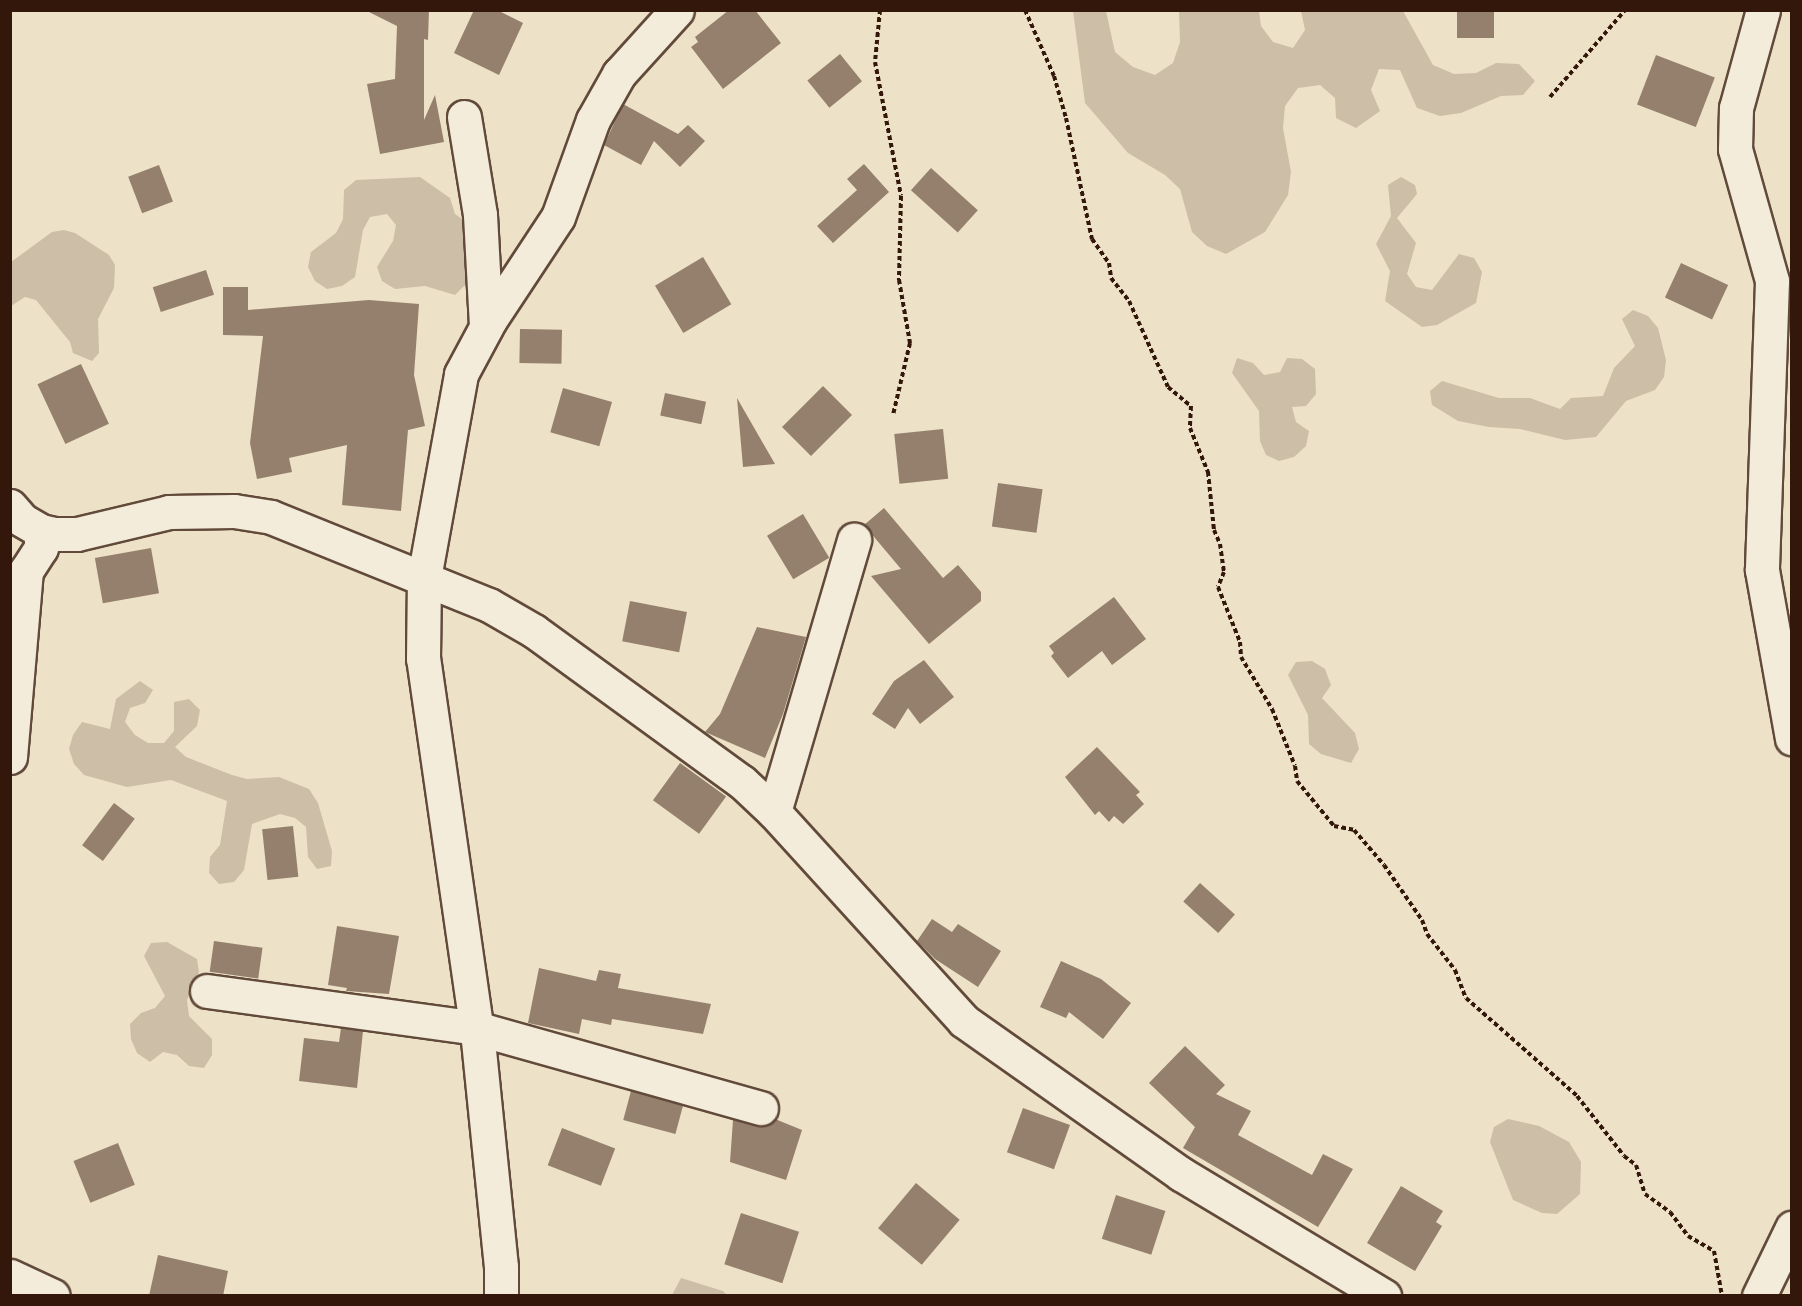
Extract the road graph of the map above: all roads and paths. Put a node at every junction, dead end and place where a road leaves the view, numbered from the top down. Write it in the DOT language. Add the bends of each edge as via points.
graph roads {
  1 [pos="676,10"];
  2 [pos="879,10"];
  3 [pos="1025,10"];
  4 [pos="1625,10"];
  5 [pos="1763,10"];
  6 [pos="1550,97"];
  7 [pos="464,117"];
  8 [pos="486,327"];
  9 [pos="893,415"];
  10 [pos="10,506"];
  11 [pos="41,531"];
  12 [pos="854,540"];
  13 [pos="424,578"];
  14 [pos="1791,738"];
  15 [pos="10,758"];
  16 [pos="774,812"];
  17 [pos="207,991"];
  18 [pos="476,1028"];
  19 [pos="761,1108"];
  20 [pos="1791,1228"];
  21 [pos="10,1276"];
  22 [pos="1374,1293"];
  23 [pos="1759,1295"];
  24 [pos="53,1296"];
  25 [pos="501,1296"];
  26 [pos="1722,1296"];
  1 -- 8 [label="street" via="620,74 593,120 558,217"];
  2 -- 9 [label="path" via="875,62 901,196 899,280 910,343"];
  3 -- 26 [label="path" via="1063,107 1092,239 1109,263 1111,278 1129,301 1168,387 1191,406 1190,428 1208,472 1214,530 1220,544 1224,572 1218,587 1240,642 1241,657 1272,709 1297,781 1334,826 1354,830 1384,865 1422,920 1427,934 1455,970 1466,998 1576,1096 1636,1165 1645,1194 1670,1212 1688,1236 1714,1251"];
  4 -- 6 [label="path"];
  5 -- 14 [label="street" via="1736,108 1735,149 1772,281 1762,570"];
  7 -- 8 [label="street" via="480,215"];
  8 -- 13 [label="street" via="461,374"];
  10 -- 11 [label="street" via="22,520"];
  11 -- 13 [label="street" via="77,534 169,512 234,511 272,517"];
  11 -- 15 [label="street" via="41,548 26,572"];
  12 -- 16 [label="street"];
  13 -- 16 [label="street" via="465,592 534,631 742,782"];
  13 -- 18 [label="street" via="423,660"];
  16 -- 22 [label="street" via="964,1021 1181,1174"];
  17 -- 18 [label="street"];
  18 -- 19 [label="street"];
  18 -- 25 [label="street"];
  20 -- 23 [label="street"];
  21 -- 24 [label="street"];
}
